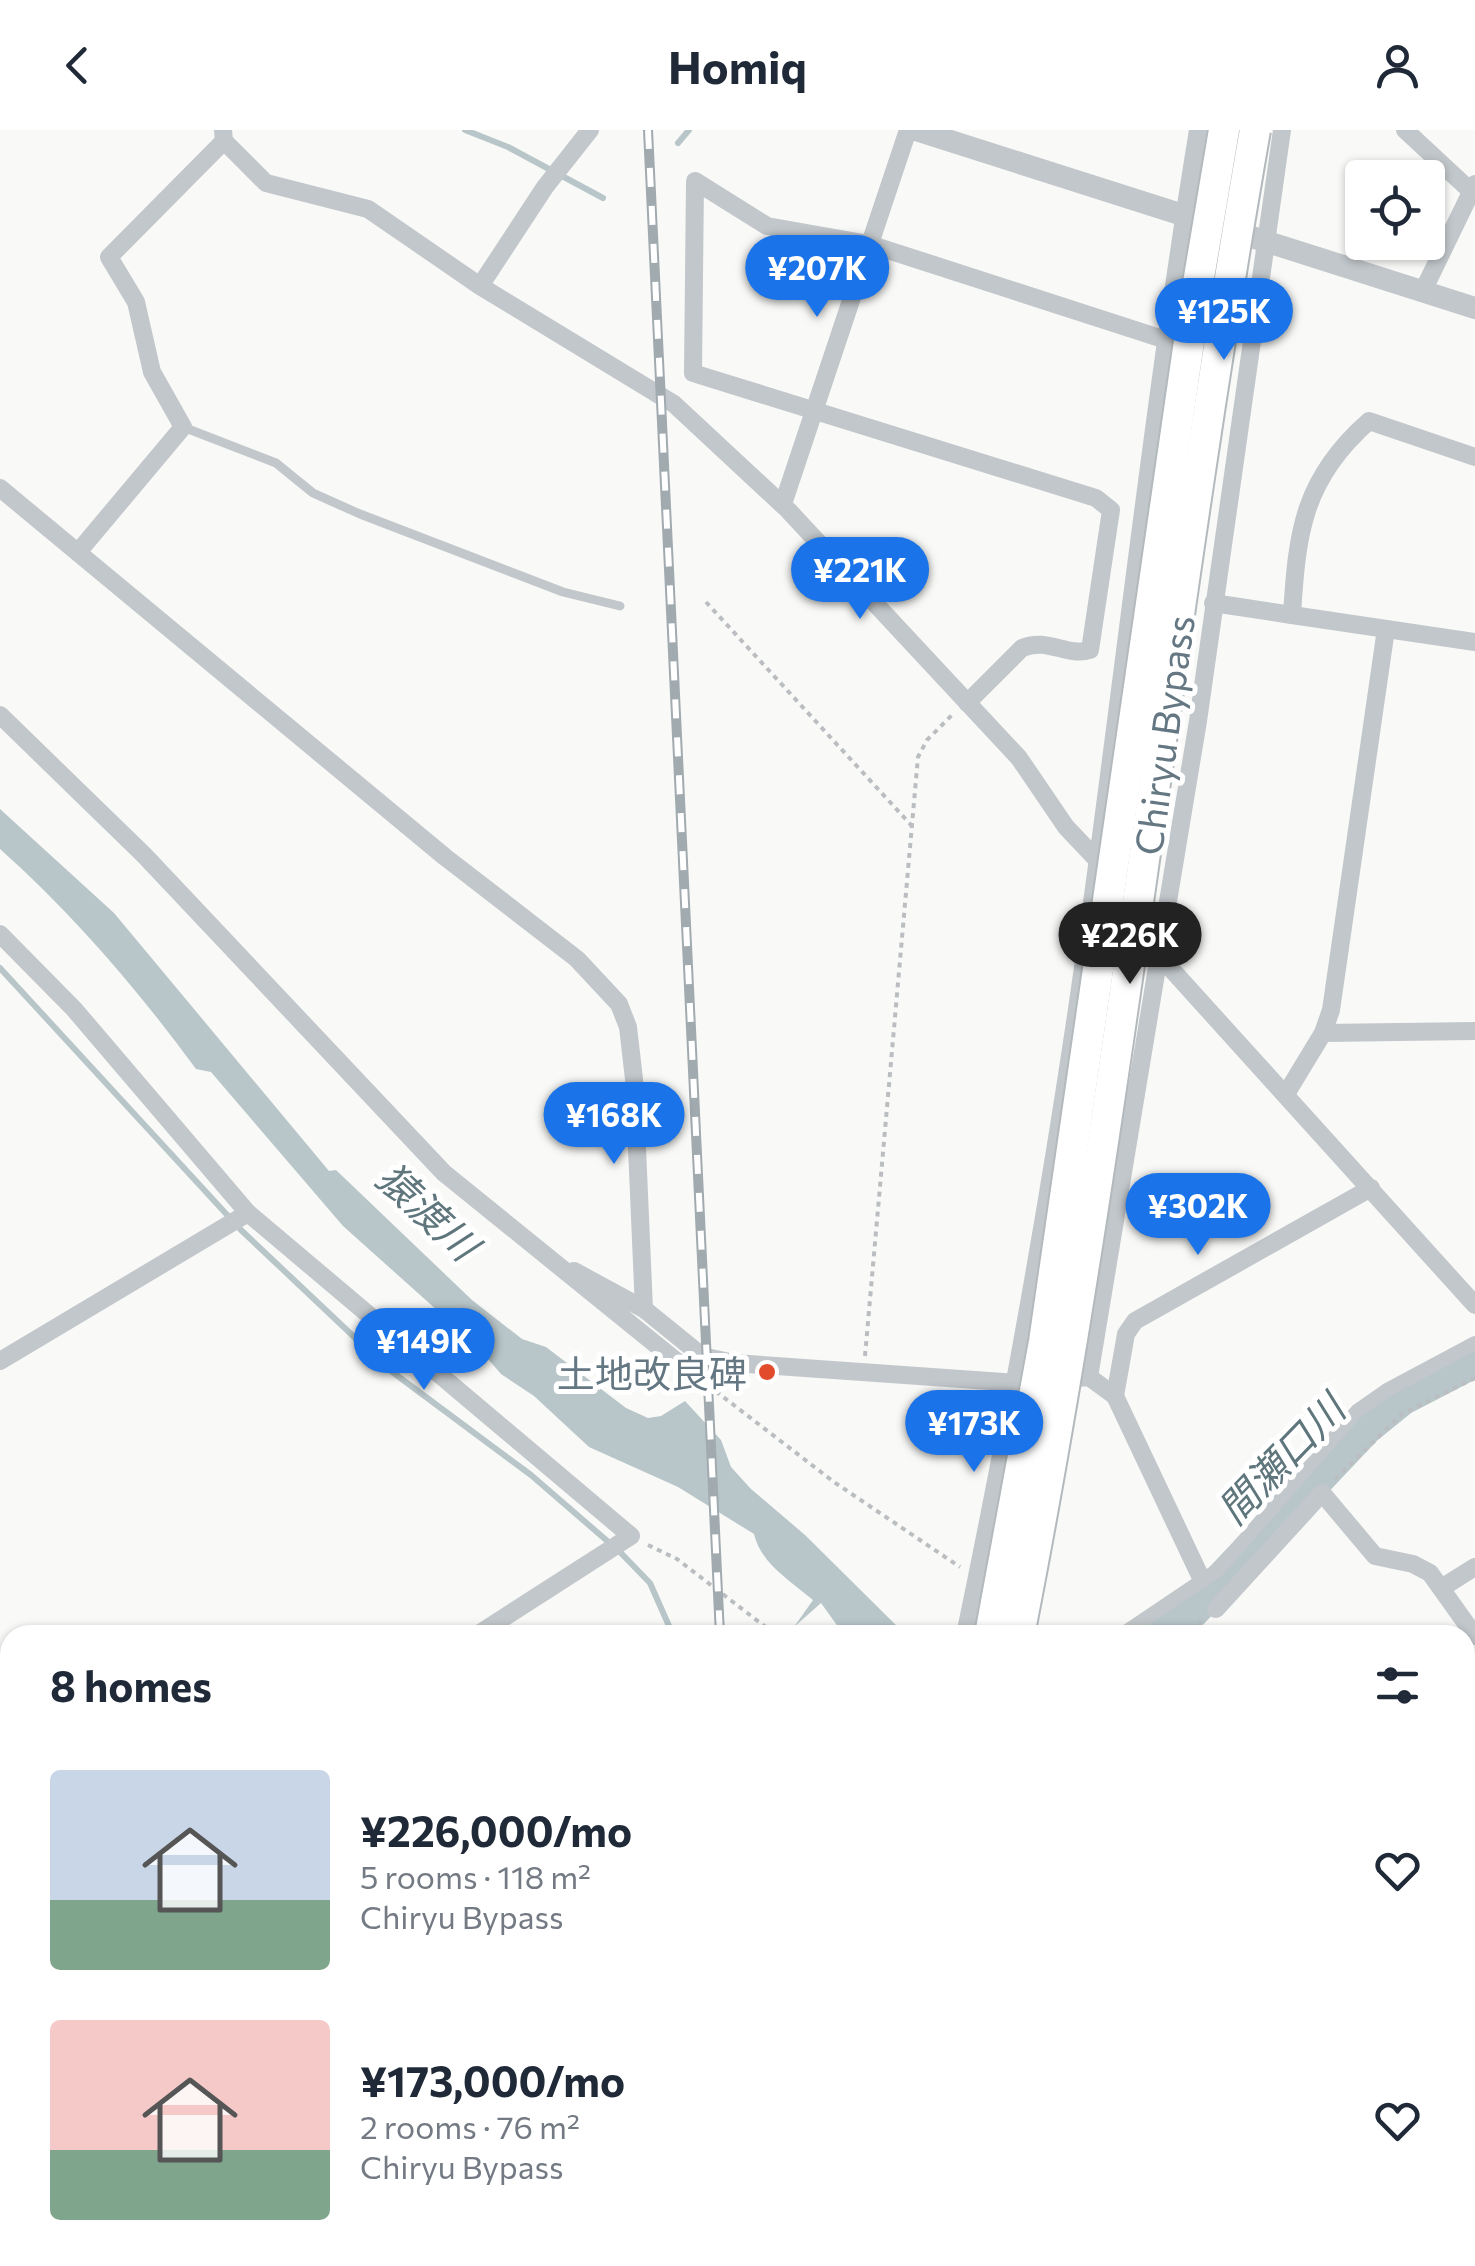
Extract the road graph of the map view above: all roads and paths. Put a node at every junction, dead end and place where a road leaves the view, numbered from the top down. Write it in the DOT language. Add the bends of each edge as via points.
graph roads {
  1 [pos="590,130"];
  2 [pos="908,130"];
  3 [pos="916,130"];
  4 [pos="1198,130"];
  5 [pos="1224,130"];
  6 [pos="1255,130"];
  7 [pos="1282,130"];
  8 [pos="1404,130"];
  9 [pos="224,135"];
  10 [pos="1473,190"];
  11 [pos="1184,214"];
  12 [pos="1267,239"];
  13 [pos="869,244"];
  14 [pos="480,286"];
  15 [pos="1423,290"];
  16 [pos="1475,308"];
  17 [pos="1166,340"];
  18 [pos="810,412"];
  19 [pos="184,428"];
  20 [pos="1475,458"];
  21 [pos="0,488"];
  22 [pos="783,504"];
  23 [pos="78,551"];
  24 [pos="706,602"];
  25 [pos="1213,603"];
  26 [pos="620,606"];
  27 [pos="1292,615"];
  28 [pos="1386,629"];
  29 [pos="1475,642"];
  30 [pos="966,702"];
  31 [pos="0,714"];
  32 [pos="912,826"];
  33 [pos="1098,863"];
  34 [pos="1168,891"];
  35 [pos="1089,927"];
  36 [pos="0,934"];
  37 [pos="1160,952"];
  38 [pos="1475,1031"];
  39 [pos="1323,1032"];
  40 [pos="1286,1094"];
  41 [pos="1371,1188"];
  42 [pos="248,1212"];
  43 [pos="532,1248"];
  44 [pos="1475,1305"];
  45 [pos="644,1309"];
  46 [pos="1475,1343"];
  47 [pos="0,1361"];
  48 [pos="680,1364"];
  49 [pos="864,1371"];
  50 [pos="1089,1377"];
  51 [pos="1475,1378"];
  52 [pos="1018,1382"];
  53 [pos="1114,1396"];
  54 [pos="1322,1493"];
  55 [pos="631,1536"];
  56 [pos="1475,1567"];
  57 [pos="977,1578"];
  58 [pos="1202,1580"];
  59 [pos="1444,1586"];
  60 [pos="1216,1609"];
  61 [pos="493,1625"];
  62 [pos="763,1625"];
  63 [pos="967,1625"];
  64 [pos="992,1625"];
  65 [pos="1021,1625"];
  66 [pos="1021,1625"];
  67 [pos="1135,1625"];
  68 [pos="1196,1625"];
  69 [pos="1468,1625"];
  1 -- 14 [label="street"];
  2 -- 13 [label="street"];
  3 -- 11 [label="street"];
  4 -- 11 [label="street"];
  5 -- 64 [label="highway, Chiryu Bypass, bridge" via="1044,1342"];
  6 -- 65 [label="highway, Chiryu Bypass, bridge" via="1223,312 1105,1152"];
  7 -- 12 [label="street"];
  8 -- 10 [label="street"];
  9 -- 14 [label="street" via="266,183 368,209"];
  9 -- 19 [label="street" via="108,258 136,302 152,372"];
  10 -- 15 [label="street"];
  11 -- 12 [label="street"];
  11 -- 17 [label="street"];
  12 -- 15 [label="street"];
  12 -- 25 [label="street"];
  13 -- 17 [label="street"];
  13 -- 18 [label="street"];
  13 -- 18 [label="street" via="767,226 694,180 693,373"];
  14 -- 22 [label="street" via="674,404"];
  15 -- 16 [label="street"];
  17 -- 33 [label="street"];
  18 -- 22 [label="street"];
  18 -- 30 [label="street" via="1096,498 1111,510 1090,650 1033,643"];
  19 -- 23 [label="street"];
  19 -- 26 [label="lane" via="276,463 313,493 360,514 563,592"];
  20 -- 27 [label="street" via="1369,421 1342,444 1303,512"];
  21 -- 23 [label="street"];
  22 -- 30 [label="street"];
  23 -- 45 [label="street" via="445,858 577,959 619,1004 634,1080"];
  24 -- 32 [label="path"];
  25 -- 27 [label="street"];
  25 -- 34 [label="street"];
  27 -- 28 [label="street"];
  28 -- 29 [label="street"];
  28 -- 39 [label="street" via="1332,1010"];
  30 -- 32 [label="path" via="918,757"];
  30 -- 33 [label="street" via="1019,758"];
  31 -- 43 [label="street" via="144,855 444,1173"];
  32 -- 49 [label="path"];
  33 -- 34 [label="street"];
  33 -- 35 [label="street"];
  34 -- 37 [label="street"];
  35 -- 37 [label="street"];
  35 -- 52 [label="street"];
  36 -- 42 [label="street" via="74,1009"];
  37 -- 40 [label="street"];
  37 -- 50 [label="street"];
  38 -- 39 [label="street"];
  39 -- 40 [label="street"];
  40 -- 41 [label="street"];
  41 -- 44 [label="street"];
  41 -- 53 [label="street" via="1135,1321 1126,1334"];
  42 -- 47 [label="street"];
  42 -- 55 [label="street"];
  43 -- 45 [label="street"];
  43 -- 48 [label="street"];
  45 -- 49 [label="street" via="702,1356"];
  46 -- 58 [label="street" via="1357,1411 1219,1569"];
  48 -- 57 [label="path" via="834,1482"];
  49 -- 52 [label="street"];
  50 -- 52 [label="street"];
  50 -- 53 [label="street"];
  51 -- 54 [label="path" via="1402,1414"];
  52 -- 57 [label="street"];
  53 -- 58 [label="street"];
  54 -- 59 [label="street" via="1375,1556 1413,1564"];
  54 -- 60 [label="street"];
  55 -- 61 [label="street"];
  55 -- 62 [label="path" via="677,1559"];
  56 -- 59 [label="street"];
  57 -- 63 [label="street"];
  57 -- 66 [label="street"];
  58 -- 67 [label="street"];
  59 -- 69 [label="street"];
  60 -- 68 [label="path"];
}
